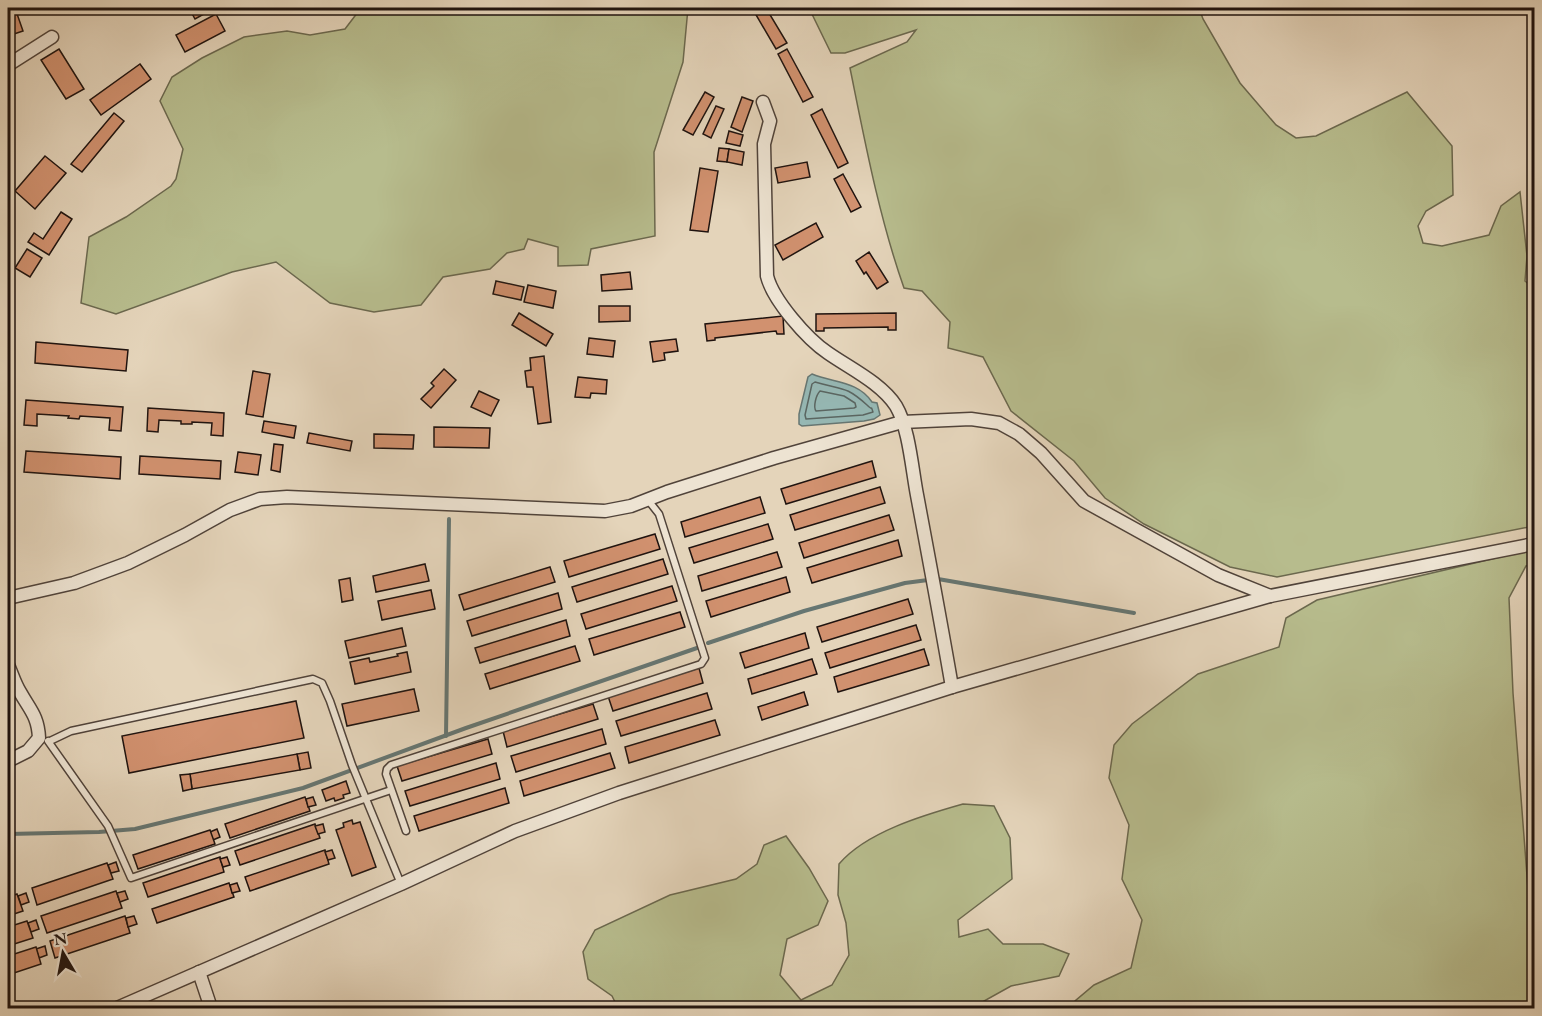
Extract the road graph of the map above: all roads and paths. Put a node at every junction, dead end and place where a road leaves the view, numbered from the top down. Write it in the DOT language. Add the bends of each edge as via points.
graph roads {
  1 [pos="52,38"];
  2 [pos="8,65"];
  3 [pos="763,102"];
  4 [pos="902,422"];
  5 [pos="648,500"];
  6 [pos="1534,544"];
  7 [pos="1270,596"];
  8 [pos="8,598"];
  9 [pos="8,665"];
  10 [pos="952,687"];
  11 [pos="44,740"];
  12 [pos="8,760"];
  13 [pos="391,790"];
  14 [pos="366,800"];
  15 [pos="406,831"];
  16 [pos="401,884"];
  17 [pos="199,972"];
  18 [pos="117,1008"];
  19 [pos="211,1008"];
  1 -- 2 [label="street"];
  3 -- 4 [label="street" via="770,121 764,144 763,181 769,286 825,351 889,396"];
  4 -- 5 [label="street" via="774,458"];
  4 -- 7 [label="street" via="971,419 999,423 1041,453 1084,501 1218,575"];
  4 -- 10 [label="street"];
  5 -- 8 [label="street" via="605,510 260,499 230,510 128,563 74,583"];
  5 -- 13 [label="lane" via="659,514 705,658 700,664 390,765 386,774"];
  6 -- 7 [label="street"];
  7 -- 10 [label="street"];
  9 -- 11 [label="street" via="35,714"];
  10 -- 16 [label="street" via="564,812"];
  11 -- 12 [label="street"];
  11 -- 14 [label="lane" via="313,679 322,683 330,701"];
  11 -- 14 [label="lane" via="108,826 131,878"];
  13 -- 14 [label="lane"];
  13 -- 15 [label="lane"];
  14 -- 16 [label="lane"];
  16 -- 17 [label="street"];
  17 -- 18 [label="street"];
  17 -- 19 [label="street"];
}
